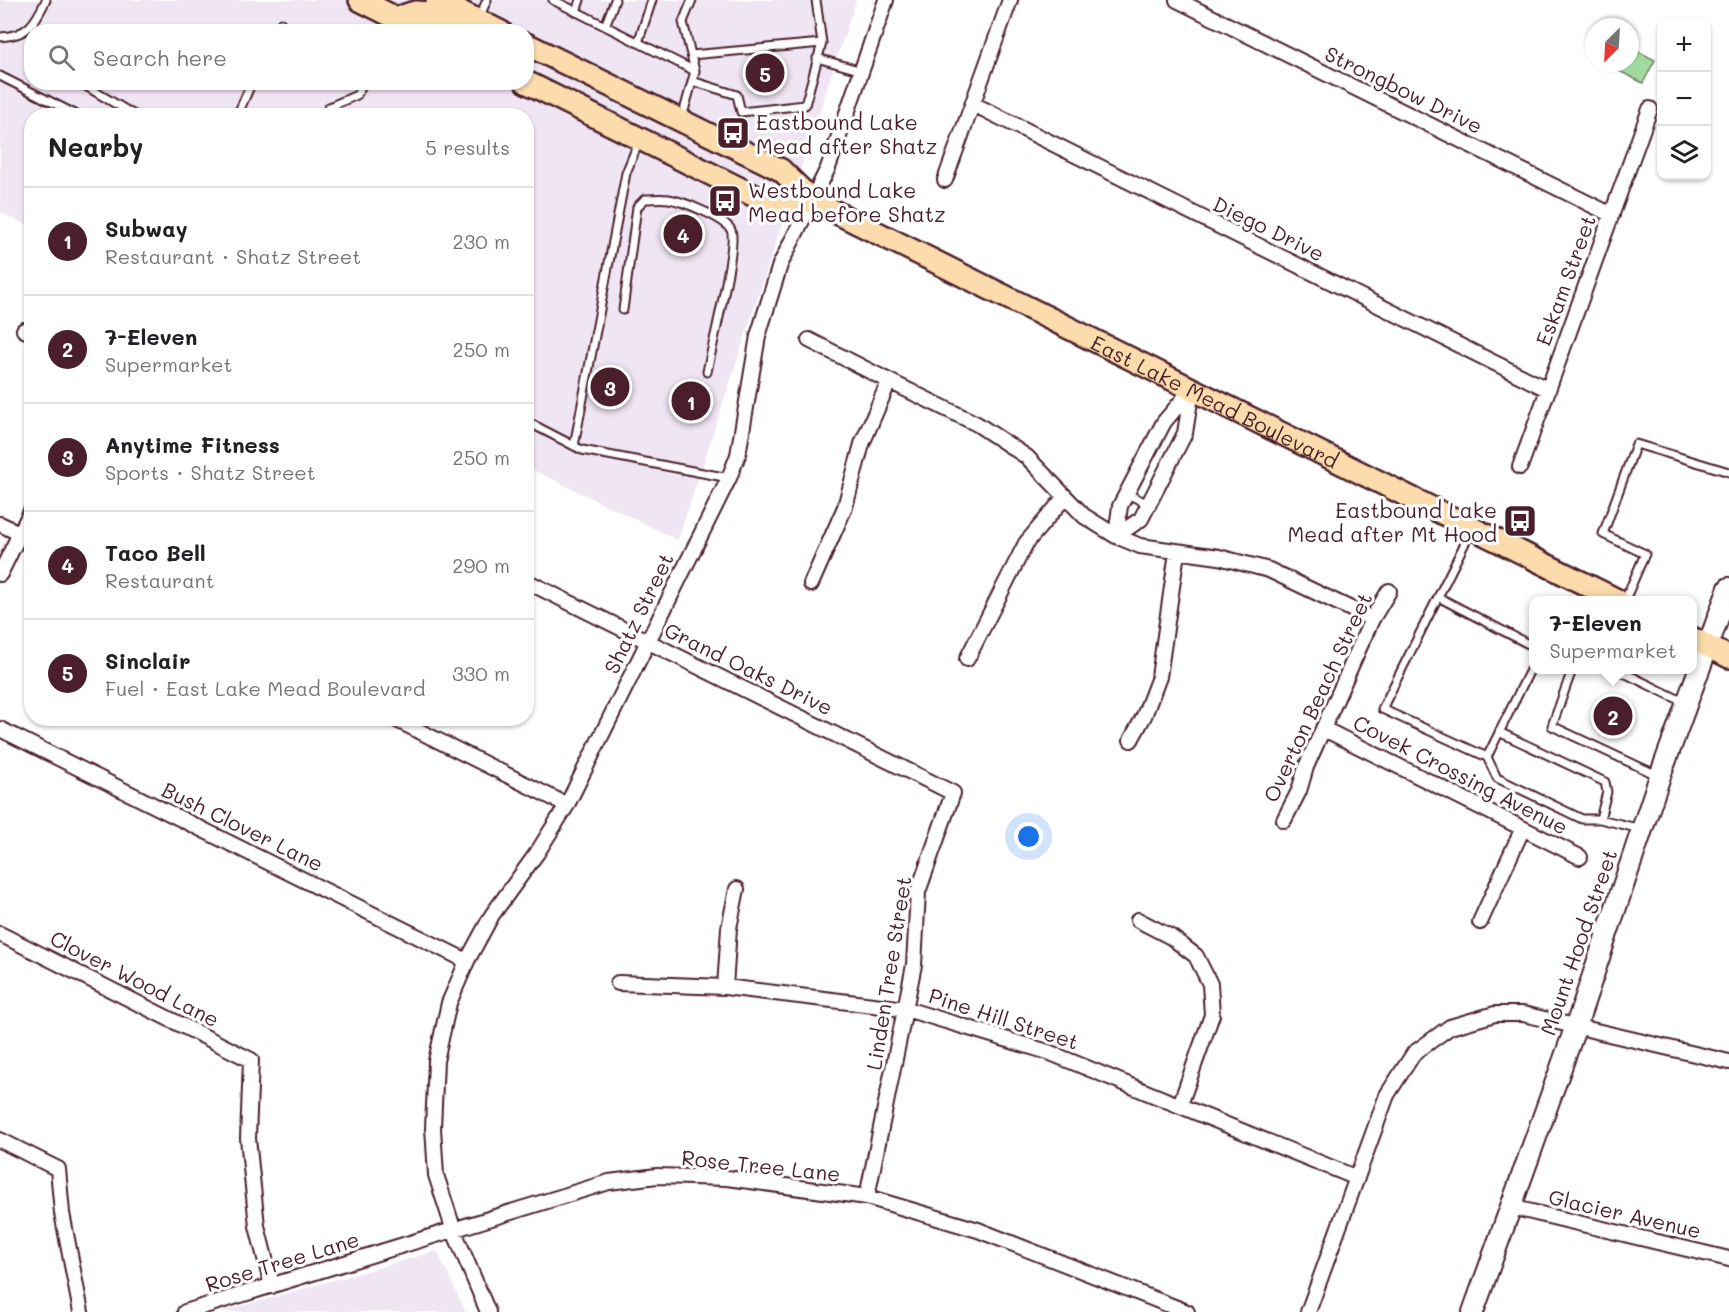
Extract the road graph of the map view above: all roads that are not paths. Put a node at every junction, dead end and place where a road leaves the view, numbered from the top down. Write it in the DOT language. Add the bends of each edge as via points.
graph roads {
  1 [pos="46,0"];
  2 [pos="360,0"];
  3 [pos="437,0"];
  4 [pos="487,0"];
  5 [pos="553,0"];
  6 [pos="580,0"];
  7 [pos="615,0"];
  8 [pos="652,0"];
  9 [pos="692,0"];
  10 [pos="816,0"];
  11 [pos="886,0"];
  12 [pos="1009,0"];
  13 [pos="1177,0"];
  14 [pos="576,12"];
  15 [pos="478,20"];
  16 [pos="396,22"];
  17 [pos="34,24"];
  18 [pos="402,24"];
  19 [pos="453,24"];
  20 [pos="472,24"];
  21 [pos="486,24"];
  22 [pos="605,27"];
  23 [pos="24,31"];
  24 [pos="0,37"];
  25 [pos="638,43"];
  26 [pos="822,43"];
  27 [pos="534,48"];
  28 [pos="691,55"];
  29 [pos="818,58"];
  30 [pos="695,71"];
  31 [pos="861,71"];
  32 [pos="0,76"];
  33 [pos="692,81"];
  34 [pos="534,86"];
  35 [pos="24,88"];
  36 [pos="28,90"];
  37 [pos="92,90"];
  38 [pos="248,90"];
  39 [pos="360,90"];
  40 [pos="973,104"];
  41 [pos="63,108"];
  42 [pos="123,108"];
  43 [pos="241,108"];
  44 [pos="328,108"];
  45 [pos="1650,109"];
  46 [pos="682,121"];
  47 [pos="640,139"];
  48 [pos="945,180"];
  49 [pos="813,201"];
  50 [pos="1611,215"];
  51 [pos="623,310"];
  52 [pos="809,340"];
  53 [pos="707,372"];
  54 [pos="889,381"];
  55 [pos="1192,389"];
  56 [pos="1547,389"];
  57 [pos="534,425"];
  58 [pos="574,446"];
  59 [pos="1520,467"];
  60 [pos="1729,472"];
  61 [pos="729,478"];
  62 [pos="1127,494"];
  63 [pos="1065,497"];
  64 [pos="1149,504"];
  65 [pos="0,524"];
  66 [pos="1472,529"];
  67 [pos="24,536"];
  68 [pos="1116,536"];
  69 [pos="24,538"];
  70 [pos="1177,552"];
  71 [pos="0,574"];
  72 [pos="534,584"];
  73 [pos="811,584"];
  74 [pos="1729,588"];
  75 [pos="1389,591"];
  76 [pos="1609,596"];
  77 [pos="1627,596"];
  78 [pos="1438,597"];
  79 [pos="1372,619"];
  80 [pos="648,641"];
  81 [pos="1700,642"];
  82 [pos="1529,644"];
  83 [pos="1729,657"];
  84 [pos="967,659"];
  85 [pos="1529,670"];
  86 [pos="1570,674"];
  87 [pos="1628,674"];
  88 [pos="1693,674"];
  89 [pos="1686,703"];
  90 [pos="409,726"];
  91 [pos="0,729"];
  92 [pos="1324,729"];
  93 [pos="1499,732"];
  94 [pos="1131,740"];
  95 [pos="1486,757"];
  96 [pos="1659,776"];
  97 [pos="953,793"];
  98 [pos="567,805"];
  99 [pos="1600,819"];
  100 [pos="1284,820"];
  101 [pos="1642,829"];
  102 [pos="1522,830"];
  103 [pos="1580,857"];
  104 [pos="737,889"];
  105 [pos="1138,920"];
  106 [pos="1480,922"];
  107 [pos="0,934"];
  108 [pos="467,961"];
  109 [pos="618,982"];
  110 [pos="725,987"];
  111 [pos="906,1009"];
  112 [pos="1576,1026"];
  113 [pos="1729,1062"];
  114 [pos="1180,1105"];
  115 [pos="0,1140"];
  116 [pos="1357,1178"];
  117 [pos="867,1197"];
  118 [pos="1511,1208"];
  119 [pos="454,1231"];
  120 [pos="1729,1259"];
  121 [pos="272,1286"];
  122 [pos="81,1312"];
  123 [pos="185,1312"];
  124 [pos="488,1312"];
  125 [pos="1187,1312"];
  126 [pos="1308,1312"];
  127 [pos="1473,1312"];
  1 -- 17 [label="lane"];
  2 -- 16 [label="main road"];
  3 -- 15 [label="main road"];
  4 -- 15 [label="lane"];
  5 -- 14 [label="lane"];
  6 -- 14 [label="lane"];
  7 -- 22 [label="lane"];
  8 -- 25 [label="lane"];
  9 -- 28 [label="lane" via="683,22"];
  10 -- 26 [label="lane"];
  11 -- 31 [label="street, Shatz Street"];
  12 -- 40 [label="street"];
  13 -- 50 [label="street, Strongbow Drive"];
  14 -- 22 [label="lane"];
  15 -- 20 [label="main road"];
  15 -- 21 [label="main road"];
  16 -- 18 [label="main road"];
  16 -- 19 [label="main road" via="415,12"];
  22 -- 25 [label="lane"];
  23 -- 24 [label="lane"];
  25 -- 30 [label="lane"];
  26 -- 28 [label="lane"];
  26 -- 29 [label="lane"];
  27 -- 46 [label="main road, East Lake Mead Boulevard"];
  28 -- 30 [label="lane"];
  29 -- 31 [label="lane"];
  29 -- 33 [label="lane" via="805,105 741,112 737,95"];
  30 -- 33 [label="lane"];
  31 -- 49 [label="street, Shatz Street"];
  32 -- 35 [label="lane"];
  33 -- 46 [label="lane"];
  34 -- 47 [label="main road, East Lake Mead Boulevard"];
  36 -- 41 [label="lane"];
  37 -- 42 [label="lane"];
  38 -- 43 [label="lane"];
  39 -- 44 [label="lane" via="357,95"];
  40 -- 48 [label="street"];
  40 -- 56 [label="street, Diego Drive"];
  45 -- 50 [label="street, Eskam Street"];
  46 -- 49 [label="main road, East Lake Mead Boulevard" via="781,170"];
  47 -- 49 [label="main road, East Lake Mead Boulevard" via="767,202"];
  47 -- 58 [label="lane" via="626,173"];
  49 -- 55 [label="main road, East Lake Mead Boulevard"];
  49 -- 61 [label="street, Shatz Street" via="780,265 758,336 738,455"];
  50 -- 56 [label="street, Eskam Street"];
  51 -- 53 [label="lane" via="637,207 645,199 669,199 721,221 730,228 733,238"];
  52 -- 54 [label="street"];
  54 -- 63 [label="street" via="977,424 1027,457"];
  54 -- 73 [label="street" via="862,444 845,507"];
  55 -- 62 [label="street" via="1164,422"];
  55 -- 64 [label="street" via="1185,433"];
  55 -- 66 [label="main road, East Lake Mead Boulevard"];
  56 -- 59 [label="street, Eskam Street"];
  57 -- 58 [label="lane"];
  58 -- 61 [label="lane"];
  60 -- 77 [label="lane" via="1636,444 1603,534 1645,554"];
  61 -- 80 [label="street, Shatz Street"];
  62 -- 64 [label="lane"];
  62 -- 68 [label="street" via="1120,506"];
  63 -- 68 [label="street" via="1084,516"];
  63 -- 84 [label="street" via="1026,543"];
  64 -- 68 [label="street" via="1141,519"];
  65 -- 67 [label="street"];
  66 -- 76 [label="main road, East Lake Mead Boulevard"];
  66 -- 78 [label="lane"];
  68 -- 70 [label="street" via="1140,546"];
  69 -- 71 [label="street"];
  70 -- 79 [label="street" via="1219,557 1269,570"];
  70 -- 94 [label="street" via="1159,677"];
  72 -- 80 [label="street, Grand Oaks Drive"];
  74 -- 81 [label="street, Mount Hood Street"];
  75 -- 79 [label="street, Overton Beach Street"];
  78 -- 82 [label="lane"];
  78 -- 95 [label="lane" via="1382,709"];
  79 -- 92 [label="street, Overton Beach Street"];
  80 -- 97 [label="street, Grand Oaks Drive"];
  80 -- 98 [label="street, Shatz Street"];
  81 -- 83 [label="main road"];
  85 -- 93 [label="lane"];
  86 -- 96 [label="lane" via="1552,726"];
  87 -- 89 [label="lane"];
  88 -- 89 [label="street, Mount Hood Street"];
  89 -- 96 [label="street, Mount Hood Street"];
  90 -- 98 [label="street"];
  91 -- 108 [label="street, Bush Clover Lane"];
  92 -- 100 [label="street, Overton Beach Street"];
  92 -- 102 [label="street, Covek Crossing Avenue"];
  93 -- 95 [label="lane"];
  93 -- 99 [label="lane" via="1605,782 1607,792"];
  95 -- 99 [label="lane" via="1497,778 1582,819"];
  96 -- 101 [label="street, Mount Hood Street"];
  97 -- 111 [label="street, Linden Tree Street" via="918,892 914,965"];
  98 -- 108 [label="street, Shatz Street" via="492,915"];
  99 -- 101 [label="lane"];
  101 -- 112 [label="street, Mount Hood Street"];
  102 -- 103 [label="street, Covek Crossing Avenue"];
  102 -- 106 [label="street"];
  104 -- 110 [label="street" via="729,928"];
  105 -- 114 [label="street" via="1196,956 1210,984 1212,1015"];
  107 -- 121 [label="street, Clover Wood Lane" via="250,1060 248,1138 257,1226"];
  108 -- 119 [label="street, Shatz Street" via="449,1003 436,1061 436,1175"];
  109 -- 110 [label="street, Pine Hill Street"];
  110 -- 111 [label="street, Pine Hill Street"];
  111 -- 114 [label="street, Pine Hill Street" via="1048,1052"];
  111 -- 117 [label="street, Linden Tree Street"];
  112 -- 113 [label="street"];
  112 -- 116 [label="street" via="1523,1014 1495,1014 1450,1027 1414,1053 1387,1095"];
  112 -- 118 [label="street, Mount Hood Street"];
  114 -- 116 [label="street, Pine Hill Street"];
  115 -- 122 [label="street" via="58,1169 62,1213"];
  116 -- 126 [label="street"];
  117 -- 119 [label="street, Rose Tree Lane" via="727,1178 657,1176 609,1182"];
  117 -- 125 [label="street, Rose Tree Lane" via="978,1230"];
  118 -- 120 [label="street, Glacier Avenue"];
  118 -- 127 [label="street, Mount Hood Street"];
  119 -- 121 [label="street, Rose Tree Lane"];
  119 -- 124 [label="street, Shatz Street"];
  121 -- 123 [label="street, Rose Tree Lane"];
}
